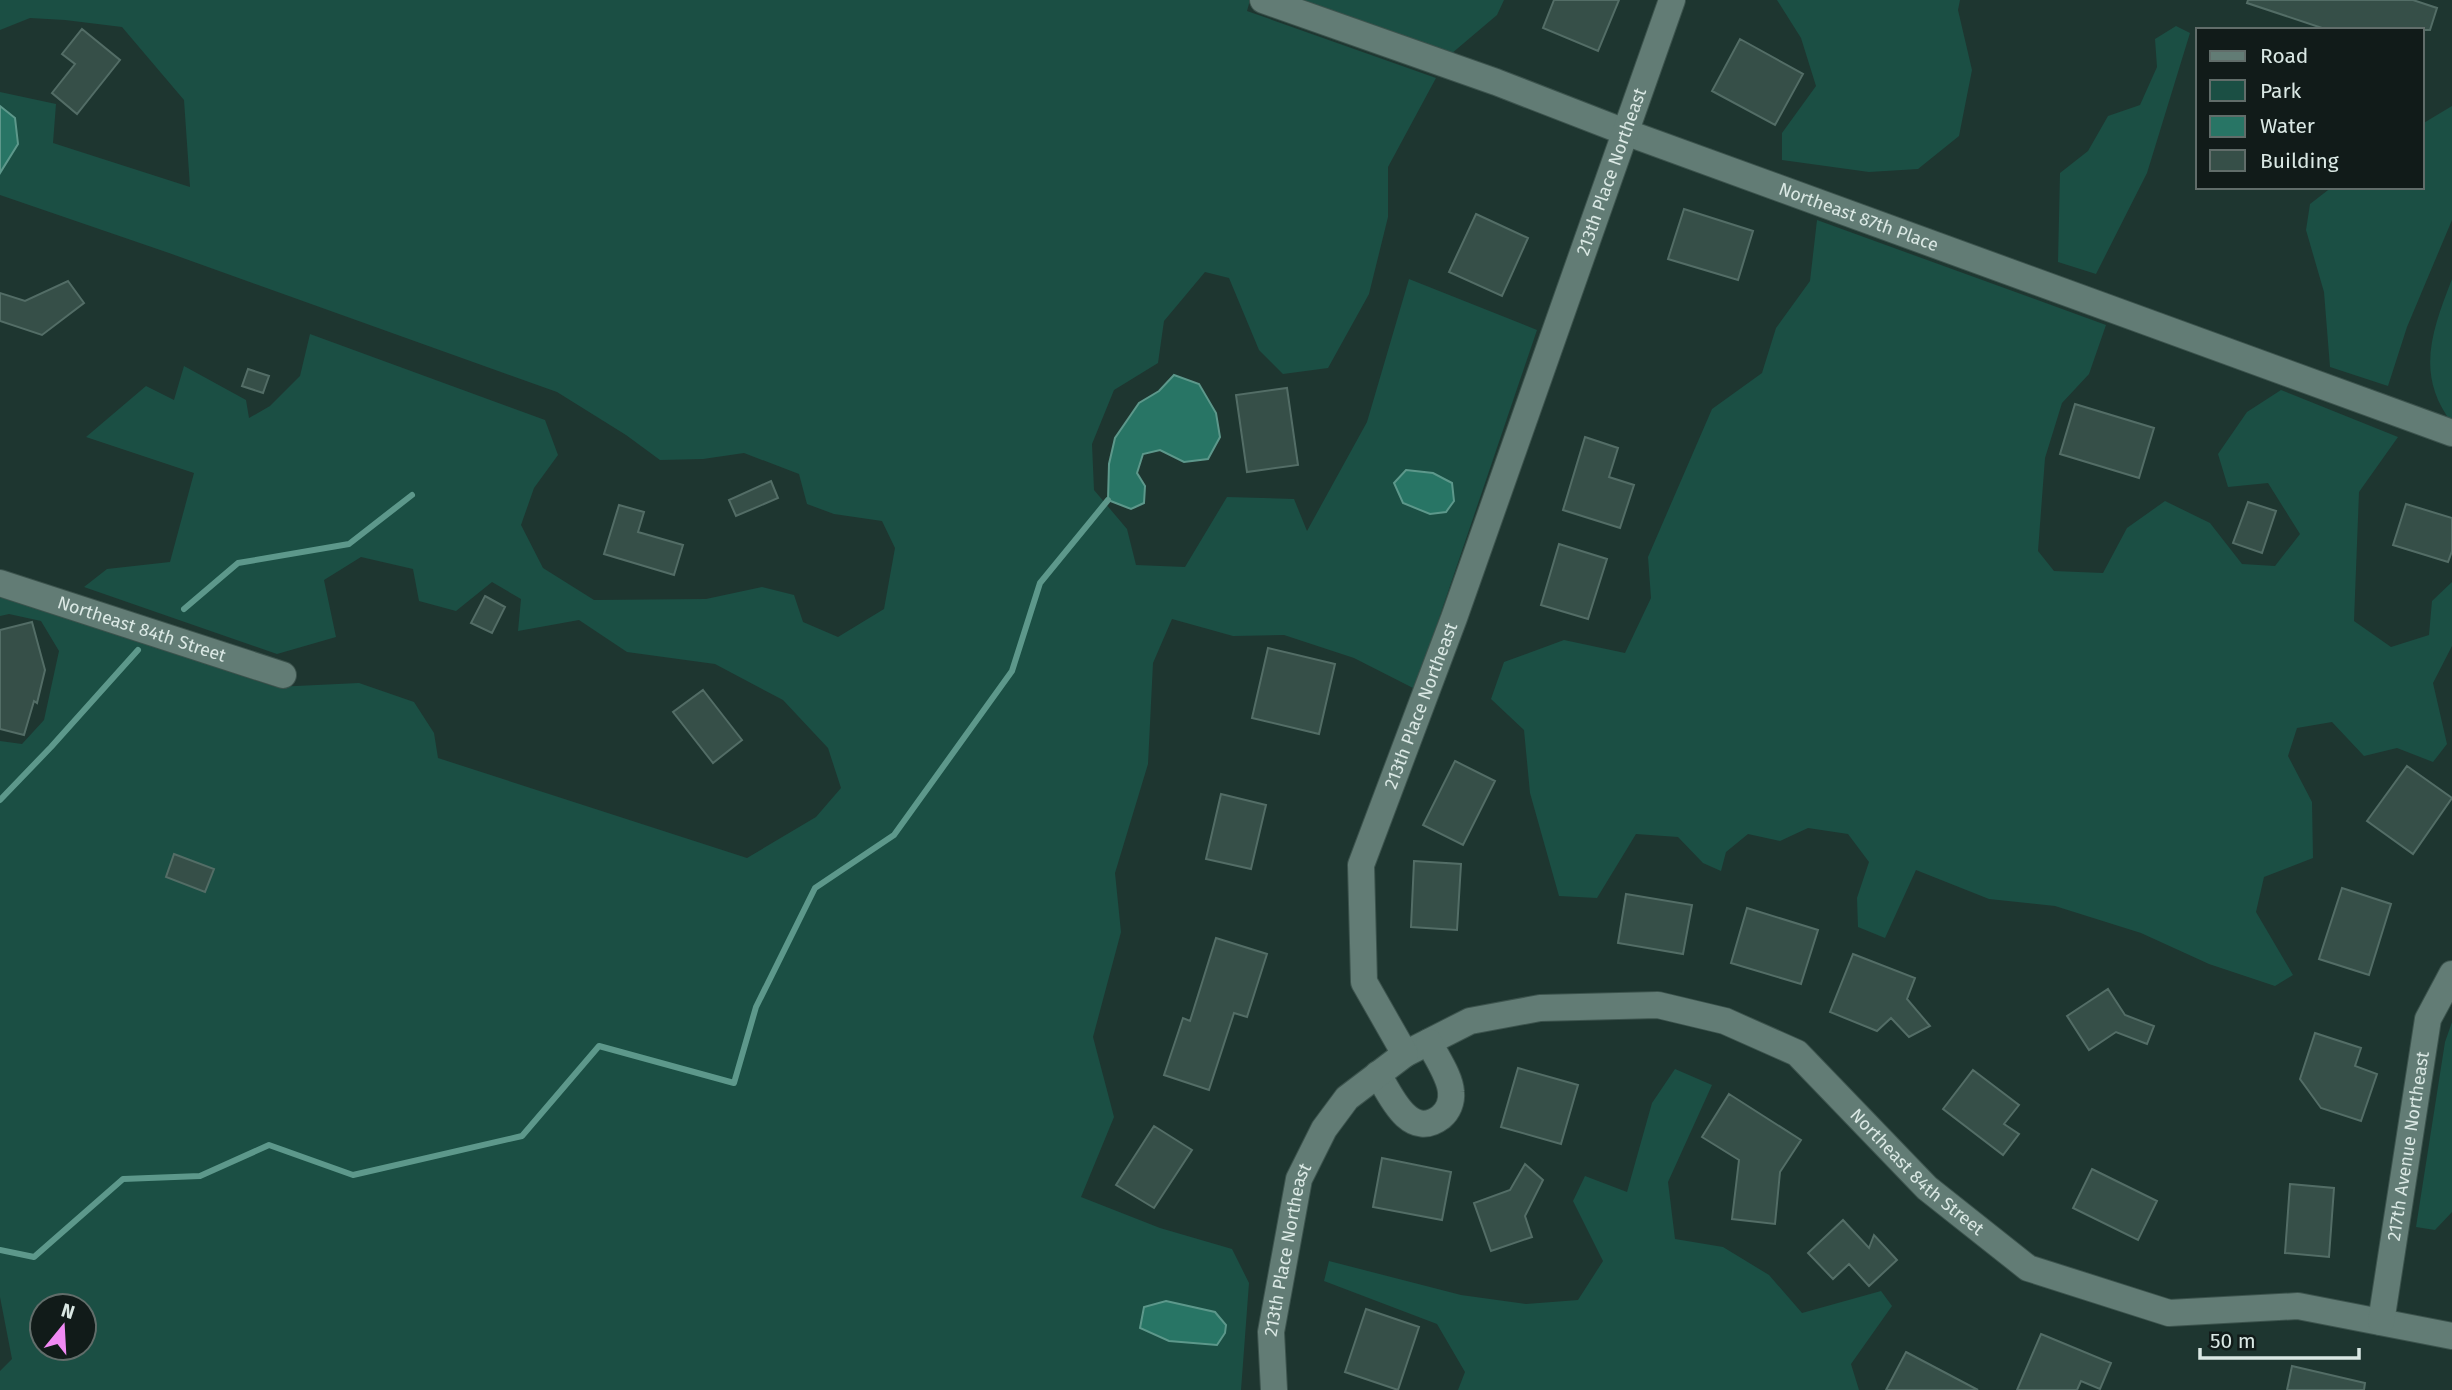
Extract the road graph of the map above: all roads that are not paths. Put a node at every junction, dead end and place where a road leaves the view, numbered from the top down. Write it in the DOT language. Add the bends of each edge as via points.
graph roads {
  1 [pos="1263,0"];
  2 [pos="1672,0"];
  3 [pos="1625,132"];
  4 [pos="2452,433"];
  5 [pos="0,583"];
  6 [pos="283,675"];
  7 [pos="2452,974"];
  8 [pos="1429,1042"];
  9 [pos="1405,1054"];
  10 [pos="1378,1074"];
  11 [pos="2381,1322"];
  12 [pos="2452,1336"];
  13 [pos="1273,1390"];
  1 -- 3 [label="street, Northeast 87th Place"];
  2 -- 3 [label="street, 213th Place Northeast"];
  3 -- 4 [label="street, Northeast 87th Place"];
  3 -- 9 [label="street, 213th Place Northeast" via="1454,618 1361,865 1363,982"];
  5 -- 6 [label="street, Northeast 84th Street"];
  7 -- 11 [label="street, 217th Avenue Northeast" via="2428,1019"];
  8 -- 9 [label="street, Northeast 84th Street"];
  8 -- 10 [label="street" via="1451,1091 1441,1117 1423,1123 1406,1117"];
  8 -- 11 [label="street, Northeast 84th Street" via="1470,1021 1540,1008 1658,1006 1726,1021 1797,1053 1927,1188 2028,1268 2169,1313 2298,1306"];
  9 -- 10 [label="street, 213th Place Northeast"];
  10 -- 13 [label="street, 213th Place Northeast" via="1347,1098 1324,1129 1299,1179 1271,1332"];
  11 -- 12 [label="street, Northeast 84th Street"];
}
